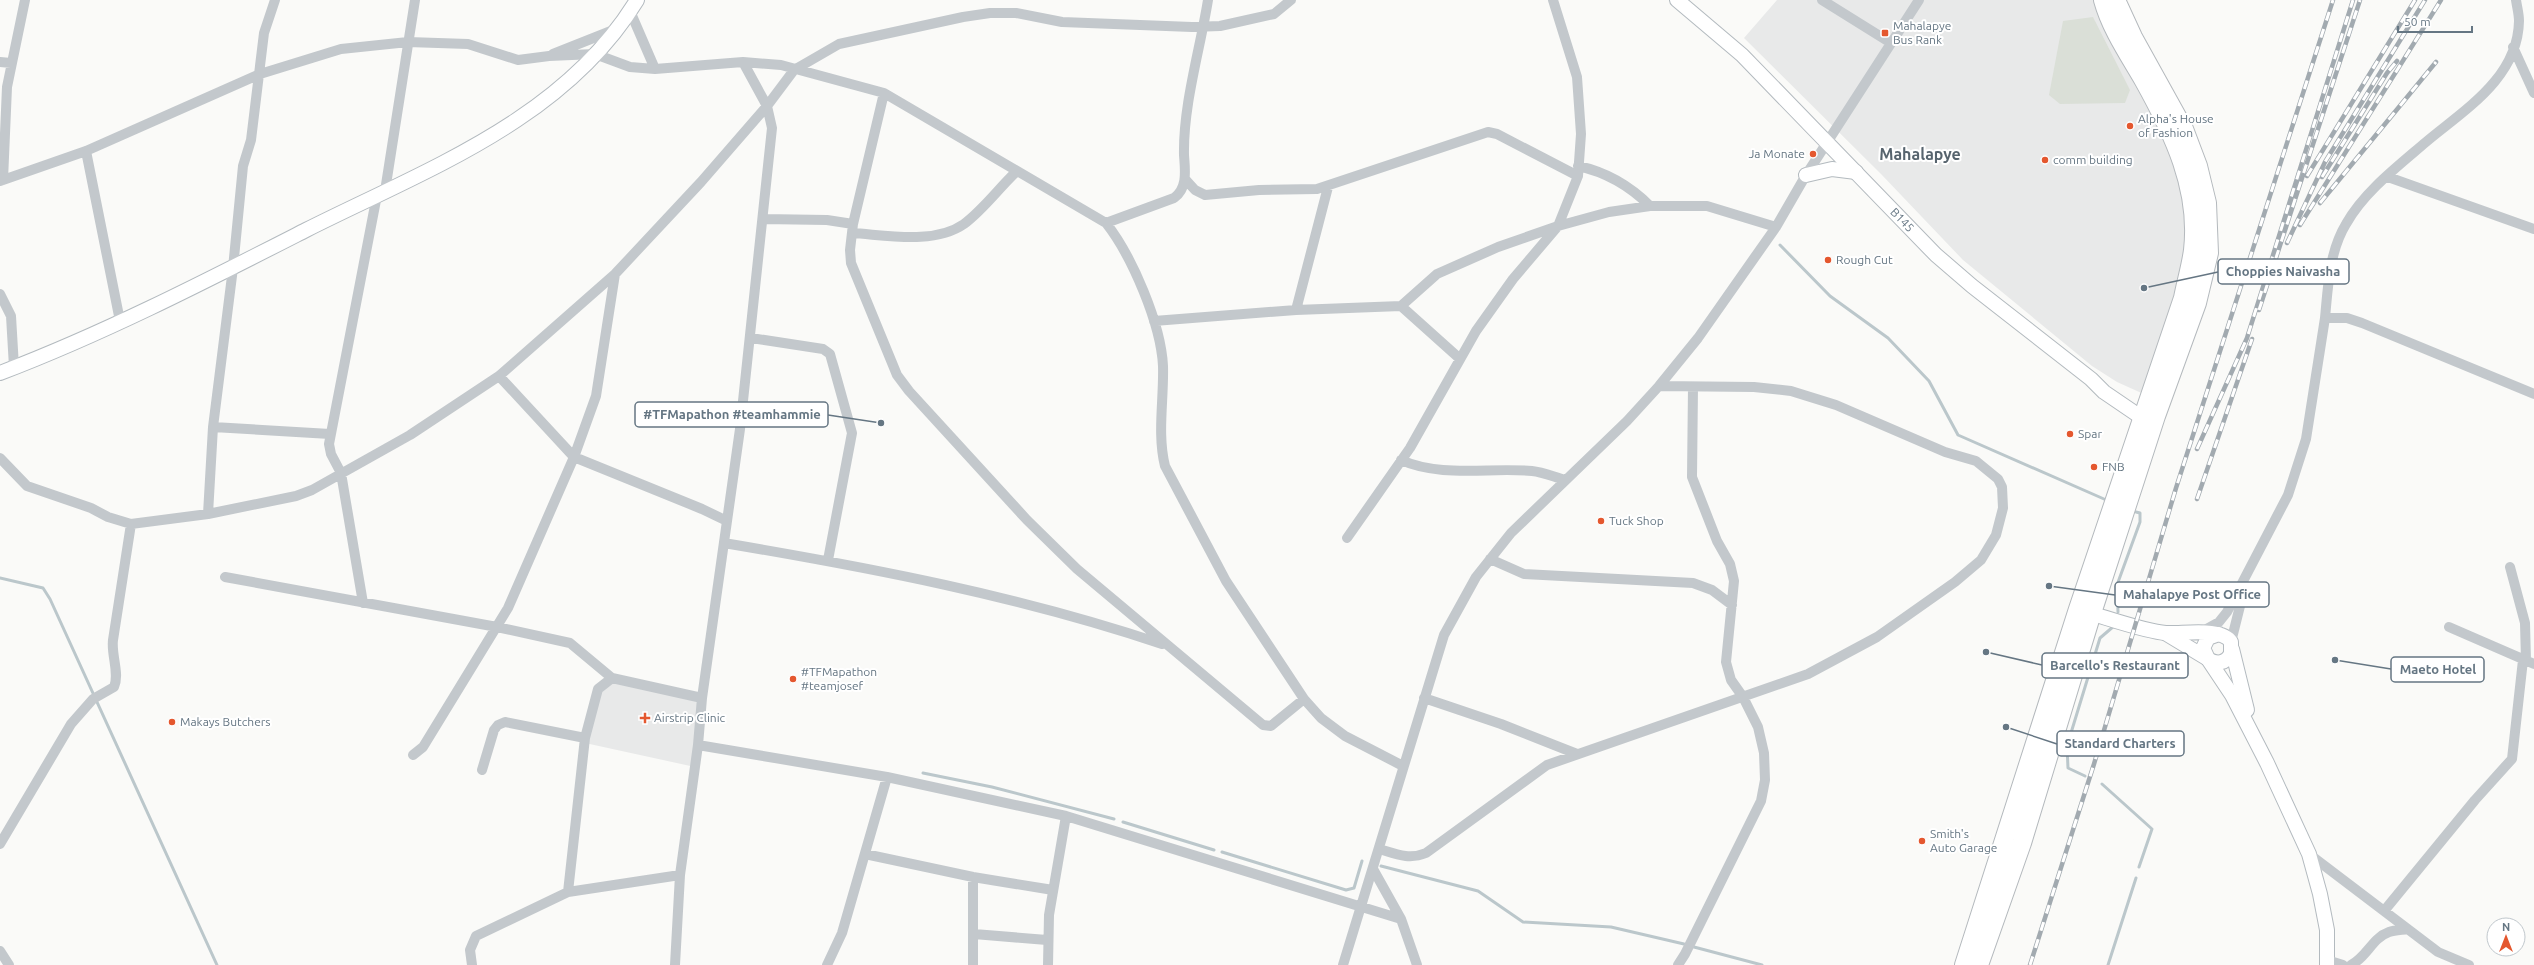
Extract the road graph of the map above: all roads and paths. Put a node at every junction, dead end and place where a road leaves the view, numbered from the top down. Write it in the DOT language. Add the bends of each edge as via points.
graph roads {
  1 [pos="25,0"];
  2 [pos="275,0"];
  3 [pos="415,0"];
  4 [pos="1208,0"];
  5 [pos="1291,0"];
  6 [pos="1553,0"];
  7 [pos="1677,0"];
  8 [pos="1822,0"];
  9 [pos="1919,0"];
  10 [pos="2103,0"];
  11 [pos="2116,0"];
  12 [pos="2516,0"];
  13 [pos="634,6"];
  14 [pos="1204,26"];
  15 [pos="617,28"];
  16 [pos="408,42"];
  17 [pos="1891,43"];
  18 [pos="2513,47"];
  19 [pos="595,54"];
  20 [pos="549,56"];
  21 [pos="0,62"];
  22 [pos="11,62"];
  23 [pos="743,62"];
  24 [pos="655,69"];
  25 [pos="794,70"];
  26 [pos="260,74"];
  27 [pos="884,93"];
  28 [pos="2534,93"];
  29 [pos="767,106"];
  30 [pos="1827,141"];
  31 [pos="86,151"];
  32 [pos="1578,171"];
  33 [pos="1016,172"];
  34 [pos="1856,172"];
  35 [pos="1806,175"];
  36 [pos="2388,177"];
  37 [pos="1185,179"];
  38 [pos="2,180"];
  39 [pos="1328,187"];
  40 [pos="381,193"];
  41 [pos="1650,206"];
  42 [pos="763,218"];
  43 [pos="1106,223"];
  44 [pos="1558,226"];
  45 [pos="1776,228"];
  46 [pos="853,229"];
  47 [pos="2534,229"];
  48 [pos="233,268"];
  49 [pos="615,274"];
  50 [pos="0,294"];
  51 [pos="1400,306"];
  52 [pos="1296,310"];
  53 [pos="2325,318"];
  54 [pos="120,321"];
  55 [pos="1154,321"];
  56 [pos="750,338"];
  57 [pos="1459,358"];
  58 [pos="14,367"];
  59 [pos="0,373"];
  60 [pos="499,376"];
  61 [pos="1660,386"];
  62 [pos="1693,387"];
  63 [pos="2534,394"];
  64 [pos="2149,417"];
  65 [pos="213,427"];
  66 [pos="330,434"];
  67 [pos="574,457"];
  68 [pos="0,458"];
  69 [pos="1401,460"];
  70 [pos="341,473"];
  71 [pos="1565,480"];
  72 [pos="208,514"];
  73 [pos="727,521"];
  74 [pos="131,524"];
  75 [pos="1347,538"];
  76 [pos="724,543"];
  77 [pos="1490,559"];
  78 [pos="828,560"];
  79 [pos="2255,560"];
  80 [pos="2510,567"];
  81 [pos="225,578"];
  82 [pos="363,603"];
  83 [pos="1732,605"];
  84 [pos="2085,611"];
  85 [pos="497,627"];
  86 [pos="2449,627"];
  87 [pos="2165,633"];
  88 [pos="2199,633"];
  89 [pos="2219,634"];
  90 [pos="1168,646"];
  91 [pos="2232,646"];
  92 [pos="2208,659"];
  93 [pos="2528,662"];
  94 [pos="612,678"];
  95 [pos="1743,697"];
  96 [pos="702,698"];
  97 [pos="1424,698"];
  98 [pos="1304,699"];
  99 [pos="585,738"];
  100 [pos="698,745"];
  101 [pos="1577,754"];
  102 [pos="413,756"];
  103 [pos="2267,763"];
  104 [pos="1403,766"];
  105 [pos="482,770"];
  106 [pos="887,777"];
  107 [pos="1066,816"];
  108 [pos="0,844"];
  109 [pos="1378,849"];
  110 [pos="866,854"];
  111 [pos="2309,854"];
  112 [pos="1372,869"];
  113 [pos="680,875"];
  114 [pos="973,877"];
  115 [pos="1054,890"];
  116 [pos="568,892"];
  117 [pos="1360,907"];
  118 [pos="2384,911"];
  119 [pos="1401,919"];
  120 [pos="2408,929"];
  121 [pos="974,934"];
  122 [pos="1047,940"];
  123 [pos="0,951"];
  124 [pos="2327,963"];
  125 [pos="9,965"];
  126 [pos="472,965"];
  127 [pos="675,965"];
  128 [pos="826,965"];
  129 [pos="973,965"];
  130 [pos="1048,965"];
  131 [pos="1343,965"];
  132 [pos="1417,965"];
  133 [pos="1678,965"];
  134 [pos="1964,965"];
  135 [pos="1979,965"];
  136 [pos="2343,965"];
  137 [pos="2351,965"];
  138 [pos="2469,965"];
  1 -- 22 [label="street"];
  2 -- 26 [label="street" via="264,32"];
  3 -- 16 [label="street"];
  4 -- 14 [label="street"];
  5 -- 14 [label="street" via="1274,14 1220,26"];
  6 -- 32 [label="street" via="1577,77 1581,134"];
  7 -- 30 [label="street, B145 / B145" via="1729,44"];
  8 -- 17 [label="street"];
  9 -- 17 [label="street"];
  10 -- 64 [label="highway" via="2120,39 2172,134 2185,170 2192,203 2193,251 2183,298"];
  11 -- 64 [label="highway" via="2133,37 2184,129 2198,166 2207,203 2209,253 2203,279"];
  12 -- 18 [label="street" via="2519,22"];
  13 -- 15 [label="street"];
  13 -- 24 [label="street"];
  14 -- 25 [label="street" via="1062,22 1016,13 990,13 838,44"];
  14 -- 37 [label="street" via="1185,129"];
  15 -- 19 [label="street"];
  15 -- 20 [label="street"];
  16 -- 20 [label="street" via="468,44 518,60"];
  16 -- 26 [label="street" via="329,52"];
  16 -- 40 [label="street"];
  17 -- 30 [label="street"];
  18 -- 28 [label="street"];
  18 -- 36 [label="street" via="2488,91"];
  19 -- 20 [label="street"];
  19 -- 24 [label="street" via="630,67"];
  19 -- 40 [label="street" via="544,101 504,130 460,155"];
  21 -- 22 [label="street"];
  22 -- 38 [label="street" via="4,115"];
  23 -- 24 [label="street"];
  23 -- 25 [label="street" via="780,65"];
  23 -- 29 [label="street"];
  25 -- 27 [label="street" via="865,86"];
  25 -- 29 [label="street"];
  26 -- 31 [label="street"];
  26 -- 48 [label="street" via="250,147 243,166"];
  27 -- 33 [label="street"];
  27 -- 46 [label="street"];
  29 -- 42 [label="street" via="772,128"];
  29 -- 49 [label="street" via="701,182"];
  30 -- 34 [label="street, B145 / B145"];
  30 -- 35 [label="street"];
  31 -- 38 [label="street"];
  31 -- 54 [label="street"];
  32 -- 39 [label="street" via="1488,132"];
  32 -- 41 [label="street" via="1594,170 1633,190"];
  32 -- 44 [label="street"];
  33 -- 43 [label="street"];
  33 -- 46 [label="street" via="964,223 948,231 925,236"];
  34 -- 35 [label="street" via="1832,169"];
  34 -- 64 [label="street, B145 / B145" via="1936,255 1972,286 2092,379"];
  35 -- 45 [label="street"];
  36 -- 47 [label="street"];
  36 -- 53 [label="street" via="2363,200 2340,235 2331,266"];
  37 -- 39 [label="street" via="1195,190 1206,195"];
  37 -- 43 [label="street" via="1181,191 1174,198"];
  39 -- 52 [label="street"];
  40 -- 48 [label="street"];
  40 -- 66 [label="street"];
  41 -- 44 [label="street" via="1609,212"];
  41 -- 45 [label="street" via="1707,206"];
  42 -- 46 [label="street" via="827,220"];
  42 -- 56 [label="street"];
  43 -- 55 [label="street" via="1127,257"];
  44 -- 51 [label="street" via="1498,247 1437,274"];
  44 -- 57 [label="street" via="1513,279"];
  45 -- 61 [label="street" via="1698,338"];
  46 -- 90 [label="street" via="852,263 897,375 909,391 1027,520 1077,569"];
  48 -- 54 [label="street"];
  48 -- 65 [label="street"];
  49 -- 60 [label="street"];
  49 -- 67 [label="street" via="596,396"];
  50 -- 58 [label="street" via="11,316"];
  51 -- 52 [label="street"];
  51 -- 57 [label="street"];
  52 -- 55 [label="street"];
  53 -- 63 [label="street" via="2347,318 2362,323"];
  53 -- 79 [label="street" via="2306,438 2288,495"];
  54 -- 58 [label="street"];
  55 -- 98 [label="street" via="1163,366 1161,451 1165,466 1226,581"];
  56 -- 73 [label="street"];
  56 -- 78 [label="street" via="823,349 830,354 852,433"];
  57 -- 69 [label="street"];
  58 -- 59 [label="street"];
  60 -- 67 [label="street"];
  60 -- 70 [label="street" via="410,435"];
  61 -- 62 [label="street"];
  61 -- 71 [label="street"];
  62 -- 83 [label="street" via="1692,477 1717,542 1730,564 1734,581"];
  62 -- 95 [label="street" via="1774,388 1836,405 1909,438 1976,461 1998,479 2002,487 2003,508 1996,535 1981,560 1956,582 1877,637 1808,674"];
  64 -- 84 [label="highway"];
  65 -- 66 [label="street"];
  65 -- 72 [label="street"];
  66 -- 70 [label="street" via="331,454"];
  67 -- 73 [label="street"];
  67 -- 85 [label="street" via="508,608"];
  68 -- 74 [label="street" via="27,486"];
  69 -- 71 [label="street" via="1431,469 1534,471"];
  69 -- 75 [label="street"];
  70 -- 72 [label="street" via="296,496"];
  70 -- 82 [label="street"];
  71 -- 77 [label="street" via="1511,533"];
  72 -- 74 [label="street"];
  73 -- 76 [label="street"];
  74 -- 108 [label="street" via="113,640 112,656 116,679 114,687 93,699 72,724"];
  76 -- 78 [label="street"];
  76 -- 96 [label="street"];
  77 -- 83 [label="street" via="1524,574 1693,583 1712,590"];
  77 -- 97 [label="street" via="1476,577 1444,635"];
  78 -- 90 [label="street" via="1014,599 1090,620"];
  79 -- 88 [label="street" via="2227,612 2219,622"];
  79 -- 91 [label="street" via="2242,598"];
  80 -- 93 [label="street" via="2525,623"];
  81 -- 82 [label="street"];
  82 -- 85 [label="street"];
  83 -- 95 [label="street" via="1726,662 1731,680"];
  84 -- 87 [label="street"];
  84 -- 134 [label="highway"];
  84 -- 135 [label="highway" via="2024,836"];
  85 -- 94 [label="street" via="570,643"];
  85 -- 102 [label="street" via="423,747"];
  86 -- 93 [label="street"];
  87 -- 88 [label="street"];
  87 -- 92 [label="street"];
  88 -- 89 [label="street"];
  89 -- 91 [label="street" via="2226,636"];
  89 -- 92 [label="street" via="2212,635 2204,644 2204,652"];
  90 -- 98 [label="street" via="1263,726 1271,726"];
  91 -- 92 [label="street" via="2229,658 2221,662"];
  91 -- 103 [label="street" via="2244,701"];
  92 -- 103 [label="street" via="2232,695"];
  93 -- 118 [label="street" via="2512,759"];
  94 -- 96 [label="street"];
  94 -- 99 [label="street" via="598,690"];
  95 -- 101 [label="street"];
  95 -- 133 [label="street" via="1758,727 1764,753 1765,780 1761,801"];
  96 -- 100 [label="street"];
  97 -- 101 [label="street" via="1501,724"];
  97 -- 104 [label="street"];
  98 -- 104 [label="street" via="1321,718 1345,736"];
  99 -- 105 [label="street" via="505,722 494,730"];
  99 -- 116 [label="street"];
  100 -- 106 [label="street"];
  100 -- 113 [label="street"];
  101 -- 109 [label="street" via="1537,771 1426,853 1416,857 1405,857"];
  103 -- 111 [label="street"];
  104 -- 109 [label="street"];
  106 -- 107 [label="street"];
  106 -- 110 [label="street"];
  107 -- 115 [label="street"];
  107 -- 117 [label="street"];
  109 -- 112 [label="street"];
  110 -- 114 [label="street"];
  110 -- 128 [label="street" via="842,933"];
  111 -- 118 [label="street"];
  111 -- 124 [label="street" via="2327,930"];
  112 -- 117 [label="street"];
  112 -- 119 [label="street"];
  113 -- 116 [label="street"];
  113 -- 127 [label="street"];
  114 -- 115 [label="street"];
  114 -- 121 [label="street"];
  115 -- 122 [label="street"];
  116 -- 126 [label="street" via="476,936 470,950"];
  117 -- 119 [label="street"];
  117 -- 131 [label="street"];
  118 -- 120 [label="street"];
  119 -- 132 [label="street"];
  120 -- 137 [label="street" via="2389,932 2382,936 2361,960"];
  120 -- 138 [label="street" via="2438,952"];
  121 -- 122 [label="street"];
  121 -- 129 [label="street"];
  122 -- 130 [label="street"];
  123 -- 125 [label="street"];
  124 -- 136 [label="street"];
}
